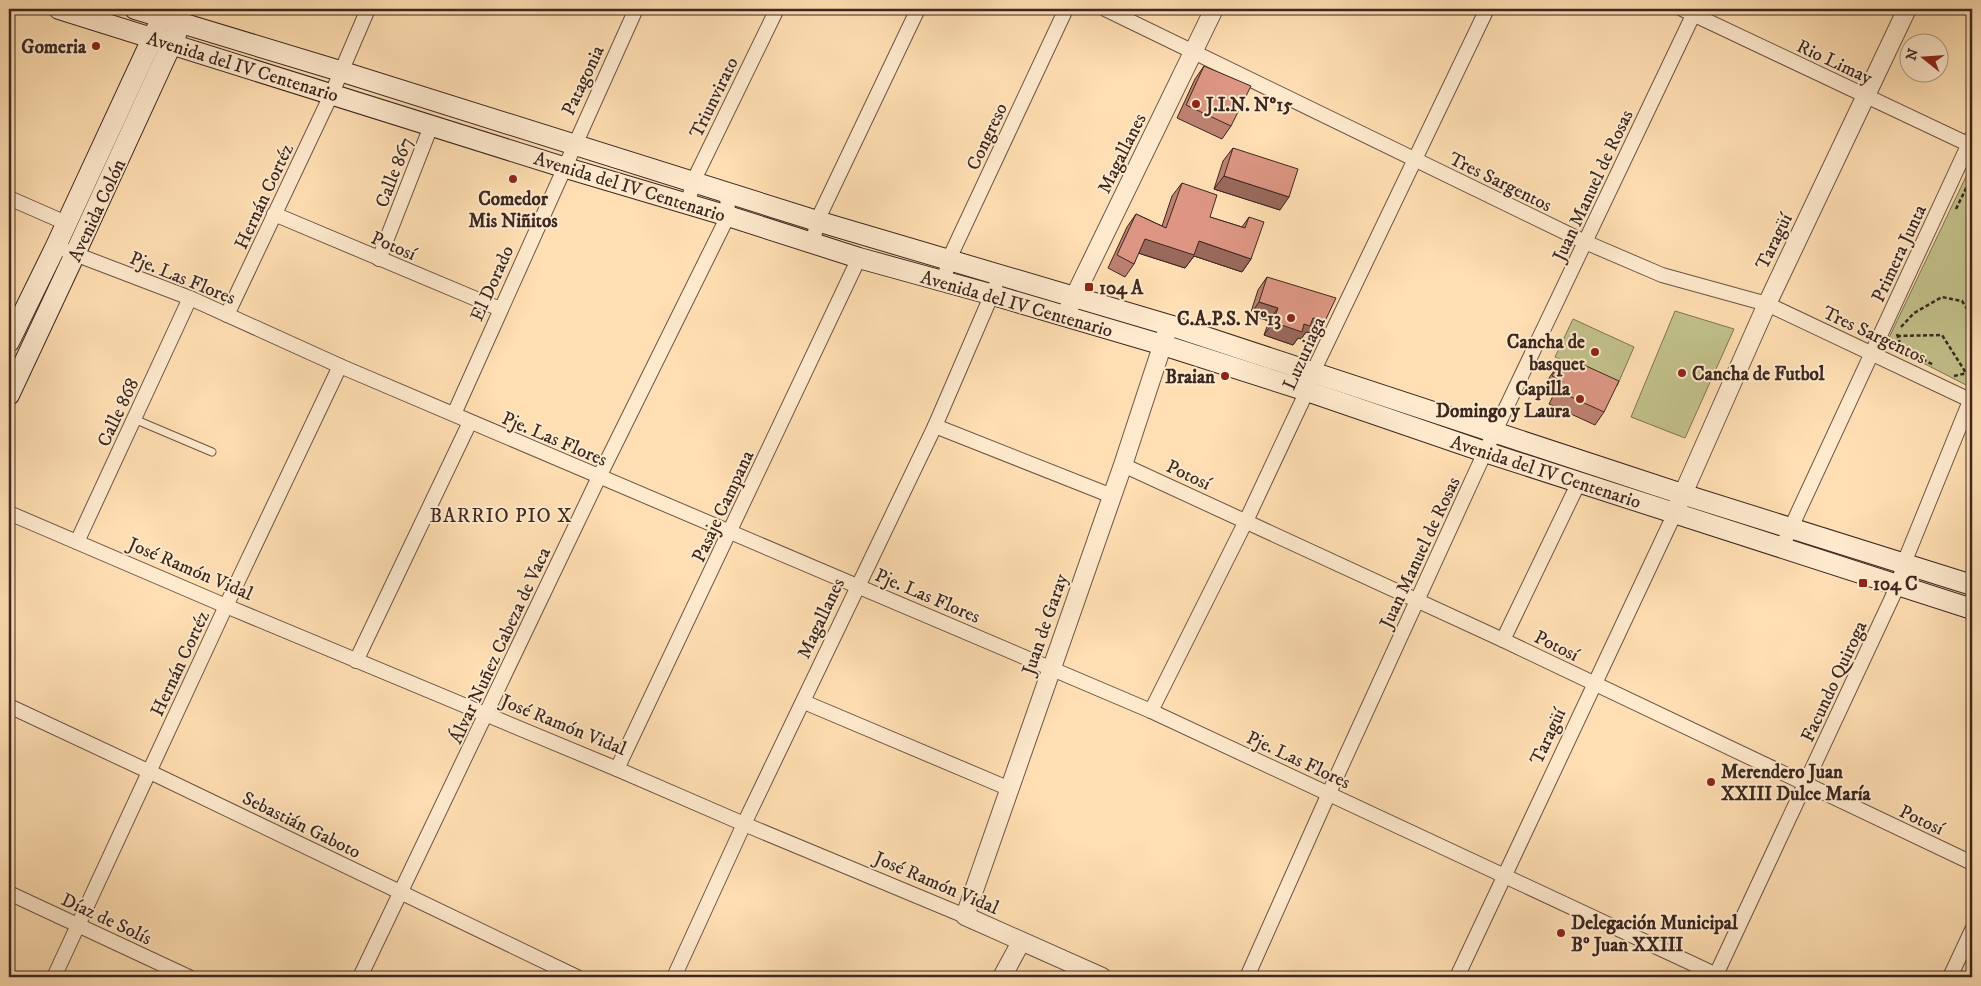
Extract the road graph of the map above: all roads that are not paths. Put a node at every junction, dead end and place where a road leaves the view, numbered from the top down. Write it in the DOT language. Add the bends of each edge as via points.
graph roads {
  1 [pos="59,9"];
  2 [pos="135,9"];
  3 [pos="368,9"];
  4 [pos="636,9"];
  5 [pos="777,9"];
  6 [pos="918,9"];
  7 [pos="1066,9"];
  8 [pos="1105,9"];
  9 [pos="1214,9"];
  10 [pos="1487,9"];
  11 [pos="1907,9"];
  12 [pos="1691,11"];
  13 [pos="171,17"];
  14 [pos="163,40"];
  15 [pos="1194,52"];
  16 [pos="340,71"];
  17 [pos="332,94"];
  18 [pos="1866,96"];
  19 [pos="431,126"];
  20 [pos="1971,142"];
  21 [pos="573,145"];
  22 [pos="1414,160"];
  23 [pos="563,167"];
  24 [pos="693,182"];
  25 [pos="728,192"];
  26 [pos="9,198"];
  27 [pos="688,204"];
  28 [pos="274,214"];
  29 [pos="728,216"];
  30 [pos="817,221"];
  31 [pos="66,223"];
  32 [pos="1585,242"];
  33 [pos="813,244"];
  34 [pos="56,246"];
  35 [pos="75,254"];
  36 [pos="859,258"];
  37 [pos="379,259"];
  38 [pos="949,259"];
  39 [pos="999,274"];
  40 [pos="944,281"];
  41 [pos="993,295"];
  42 [pos="1075,296"];
  43 [pos="190,298"];
  44 [pos="1767,304"];
  45 [pos="500,309"];
  46 [pos="227,315"];
  47 [pos="1065,316"];
  48 [pos="1169,325"];
  49 [pos="9,342"];
  50 [pos="1163,345"];
  51 [pos="1872,354"];
  52 [pos="340,366"];
  53 [pos="1310,382"];
  54 [pos="9,395"];
  55 [pos="1972,399"];
  56 [pos="454,414"];
  57 [pos="134,419"];
  58 [pos="470,422"];
  59 [pos="935,426"];
  60 [pos="1496,431"];
  61 [pos="212,452"];
  62 [pos="1485,452"];
  63 [pos="1123,465"];
  64 [pos="599,477"];
  65 [pos="1579,482"];
  66 [pos="1682,494"];
  67 [pos="1112,496"];
  68 [pos="9,513"];
  69 [pos="1675,513"];
  70 [pos="1246,521"];
  71 [pos="1790,527"];
  72 [pos="730,532"];
  73 [pos="77,542"];
  74 [pos="1782,547"];
  75 [pos="1904,563"];
  76 [pos="1898,585"];
  77 [pos="858,586"];
  78 [pos="1972,586"];
  79 [pos="1417,601"];
  80 [pos="226,606"];
  81 [pos="1972,609"];
  82 [pos="1503,640"];
  83 [pos="356,661"];
  84 [pos="1051,668"];
  85 [pos="1595,685"];
  86 [pos="804,702"];
  87 [pos="9,706"];
  88 [pos="1151,711"];
  89 [pos="487,716"];
  90 [pos="618,769"];
  91 [pos="150,772"];
  92 [pos="1806,785"];
  93 [pos="1010,789"];
  94 [pos="1329,793"];
  95 [pos="744,824"];
  96 [pos="1972,862"];
  97 [pos="1505,875"];
  98 [pos="402,892"];
  99 [pos="9,893"];
  100 [pos="965,916"];
  101 [pos="79,925"];
  102 [pos="1972,930"];
  103 [pos="1020,942"];
  104 [pos="1717,976"];
  105 [pos="54,977"];
  106 [pos="189,977"];
  107 [pos="360,977"];
  108 [pos="577,977"];
  109 [pos="674,977"];
  110 [pos="1002,977"];
  111 [pos="1102,977"];
  112 [pos="1246,977"];
  113 [pos="1457,977"];
  114 [pos="1950,977"];
  1 -- 14 [label="main road, Avenida del IV Centenario"];
  2 -- 13 [label="main road, Avenida del IV Centenario"];
  3 -- 16 [label="street, Hernán Cortéz"];
  4 -- 21 [label="street, Patagonia"];
  5 -- 24 [label="street, Triunvirato"];
  6 -- 30 [label="street"];
  7 -- 38 [label="street, Congreso"];
  8 -- 15 [label="street, Tres Sargentos"];
  9 -- 15 [label="street, Magallanes"];
  10 -- 22 [label="street, Luzuriaga"];
  11 -- 18 [label="street, Taragüí"];
  12 -- 18 [label="street, Rio Limay"];
  12 -- 32 [label="street, Juan Manuel de Rosas"];
  13 -- 14 [label="main road, Avenida Colón"];
  13 -- 16 [label="main road, Avenida del IV Centenario"];
  14 -- 17 [label="main road, Avenida del IV Centenario"];
  14 -- 31 [label="main road, Avenida Colón"];
  14 -- 35 [label="main road, Avenida Colón"];
  15 -- 22 [label="street, Tres Sargentos"];
  15 -- 42 [label="street, Magallanes"];
  16 -- 17 [label="street, Hernán Cortéz"];
  16 -- 21 [label="main road, Avenida del IV Centenario"];
  17 -- 19 [label="main road, Avenida del IV Centenario"];
  17 -- 28 [label="street, Hernán Cortéz"];
  18 -- 20 [label="street, Rio Limay"];
  18 -- 44 [label="street, Taragüí"];
  19 -- 23 [label="main road, Avenida del IV Centenario"];
  19 -- 37 [label="street, Calle 867"];
  20 -- 51 [label="street, Primera Junta"];
  21 -- 23 [label="street, Patagonia"];
  21 -- 24 [label="main road, Avenida del IV Centenario"];
  22 -- 32 [label="street, Tres Sargentos"];
  22 -- 53 [label="street, Luzuriaga"];
  23 -- 27 [label="main road, Avenida del IV Centenario"];
  23 -- 45 [label="street, El Dorado"];
  24 -- 25 [label="main road, Avenida del IV Centenario"];
  24 -- 27 [label="street, Triunvirato"];
  25 -- 29 [label="street, Álvar Nuñez Cabeza de Vaca"];
  25 -- 30 [label="main road, Avenida del IV Centenario"];
  26 -- 31 [label="street"];
  27 -- 29 [label="main road, Avenida del IV Centenario"];
  28 -- 37 [label="street, Potosí"];
  28 -- 46 [label="street, Hernán Cortéz"];
  29 -- 33 [label="main road, Avenida del IV Centenario"];
  29 -- 64 [label="street, Álvar Nuñez Cabeza de Vaca"];
  30 -- 33 [label="street"];
  30 -- 38 [label="main road, Avenida del IV Centenario"];
  31 -- 34 [label="main road, Avenida Colón"];
  32 -- 44 [label="street, Tres Sargentos" via="1662,275"];
  32 -- 60 [label="street, Juan Manuel de Rosas"];
  33 -- 36 [label="main road, Avenida del IV Centenario"];
  34 -- 35 [label="street, Pje. Las Flores"];
  34 -- 49 [label="main road, Avenida Colón"];
  35 -- 43 [label="street, Pje. Las Flores"];
  35 -- 54 [label="main road, Avenida Colón"];
  36 -- 40 [label="main road, Avenida del IV Centenario"];
  36 -- 72 [label="street, Pasaje Campana"];
  37 -- 45 [label="street, Potosí"];
  38 -- 39 [label="main road, Avenida del IV Centenario"];
  38 -- 40 [label="street, Congreso"];
  39 -- 41 [label="street, Magallanes"];
  39 -- 42 [label="main road, Avenida del IV Centenario"];
  40 -- 41 [label="main road, Avenida del IV Centenario"];
  41 -- 47 [label="main road, Avenida del IV Centenario"];
  41 -- 59 [label="street, Magallanes"];
  42 -- 47 [label="street, Magallanes"];
  42 -- 48 [label="main road, Avenida del IV Centenario"];
  43 -- 46 [label="street, Pje. Las Flores"];
  43 -- 57 [label="street, Calle 868"];
  44 -- 51 [label="street, Tres Sargentos"];
  44 -- 66 [label="street, Taragüí"];
  45 -- 56 [label="street, El Dorado"];
  46 -- 52 [label="street, Pje. Las Flores"];
  47 -- 50 [label="main road, Avenida del IV Centenario"];
  48 -- 50 [label="street, Juan de Garay"];
  48 -- 53 [label="main road, Avenida del IV Centenario"];
  50 -- 53 [label="main road, Avenida del IV Centenario"];
  50 -- 63 [label="street, Juan de Garay"];
  51 -- 55 [label="street, Tres Sargentos"];
  51 -- 71 [label="street, Primera Junta"];
  52 -- 56 [label="street, Pje. Las Flores"];
  52 -- 80 [label="street, Hernán Cortéz"];
  53 -- 60 [label="main road, Avenida del IV Centenario"];
  53 -- 62 [label="main road, Avenida del IV Centenario"];
  53 -- 70 [label="street, Luzuriaga"];
  55 -- 75 [label="street, Facundo Quiroga"];
  56 -- 58 [label="street, Pje. Las Flores"];
  57 -- 61 [label="lane"];
  57 -- 73 [label="street, Calle 868"];
  58 -- 64 [label="street, Pje. Las Flores"];
  58 -- 83 [label="street"];
  59 -- 67 [label="street"];
  59 -- 77 [label="street, Magallanes"];
  60 -- 62 [label="street, Juan Manuel de Rosas"];
  60 -- 66 [label="main road, Avenida del IV Centenario"];
  62 -- 65 [label="main road, Avenida del IV Centenario"];
  62 -- 79 [label="street, Juan Manuel de Rosas"];
  63 -- 67 [label="street, Juan de Garay"];
  63 -- 70 [label="street, Potosí"];
  64 -- 72 [label="street, Pje. Las Flores"];
  64 -- 89 [label="street, Álvar Nuñez Cabeza de Vaca"];
  65 -- 69 [label="main road, Avenida del IV Centenario"];
  65 -- 82 [label="street"];
  66 -- 69 [label="street, Taragüí"];
  66 -- 71 [label="main road, Avenida del IV Centenario"];
  67 -- 84 [label="street, Juan de Garay"];
  68 -- 73 [label="street, José Ramón Vidal"];
  69 -- 74 [label="main road, Avenida del IV Centenario"];
  69 -- 85 [label="street, Taragüí"];
  70 -- 79 [label="street, Potosí"];
  70 -- 88 [label="street, Luzuriaga"];
  71 -- 74 [label="street, Primera Junta"];
  71 -- 75 [label="main road, Avenida del IV Centenario"];
  72 -- 77 [label="street, Pje. Las Flores"];
  72 -- 90 [label="street, Pasaje Campana"];
  73 -- 80 [label="street, José Ramón Vidal"];
  74 -- 76 [label="main road, Avenida del IV Centenario"];
  75 -- 76 [label="street, Facundo Quiroga"];
  75 -- 78 [label="main road, Avenida del IV Centenario"];
  76 -- 81 [label="main road, Avenida del IV Centenario"];
  76 -- 92 [label="street, Facundo Quiroga"];
  77 -- 84 [label="street, Pje. Las Flores"];
  77 -- 86 [label="street, Magallanes"];
  79 -- 82 [label="street, Potosí"];
  79 -- 94 [label="street, Juan Manuel de Rosas"];
  80 -- 83 [label="street, José Ramón Vidal"];
  80 -- 91 [label="street, Hernán Cortéz"];
  82 -- 85 [label="street, Potosí"];
  83 -- 89 [label="street, José Ramón Vidal"];
  84 -- 88 [label="street, Pje. Las Flores"];
  84 -- 93 [label="street, Juan de Garay"];
  85 -- 92 [label="street, Potosí"];
  85 -- 97 [label="street, Taragüí"];
  86 -- 93 [label="street"];
  86 -- 95 [label="street, Magallanes"];
  87 -- 91 [label="street, Sebastián Gaboto"];
  88 -- 94 [label="street, Pje. Las Flores"];
  89 -- 90 [label="street, José Ramón Vidal"];
  89 -- 98 [label="street, Álvar Nuñez Cabeza de Vaca"];
  90 -- 95 [label="street, José Ramón Vidal"];
  91 -- 98 [label="street, Sebastián Gaboto"];
  91 -- 101 [label="street, Hernán Cortéz"];
  92 -- 96 [label="street, Potosí"];
  92 -- 104 [label="street, Facundo Quiroga"];
  93 -- 100 [label="street, Juan de Garay"];
  94 -- 97 [label="street, Pje. Las Flores"];
  94 -- 112 [label="street, Juan Manuel de Rosas"];
  95 -- 100 [label="street, José Ramón Vidal"];
  95 -- 109 [label="street, Magallanes"];
  97 -- 104 [label="street, Pje. Las Flores"];
  97 -- 113 [label="street, Taragüí"];
  98 -- 107 [label="street, Álvar Nuñez Cabeza de Vaca"];
  98 -- 108 [label="street, Sebastián Gaboto"];
  99 -- 101 [label="street, Díaz de Solís"];
  100 -- 103 [label="street, José Ramón Vidal"];
  101 -- 105 [label="street, Hernán Cortéz"];
  101 -- 106 [label="street, Díaz de Solís"];
  102 -- 114 [label="street"];
  103 -- 110 [label="street"];
  103 -- 111 [label="street, José Ramón Vidal"];
}
